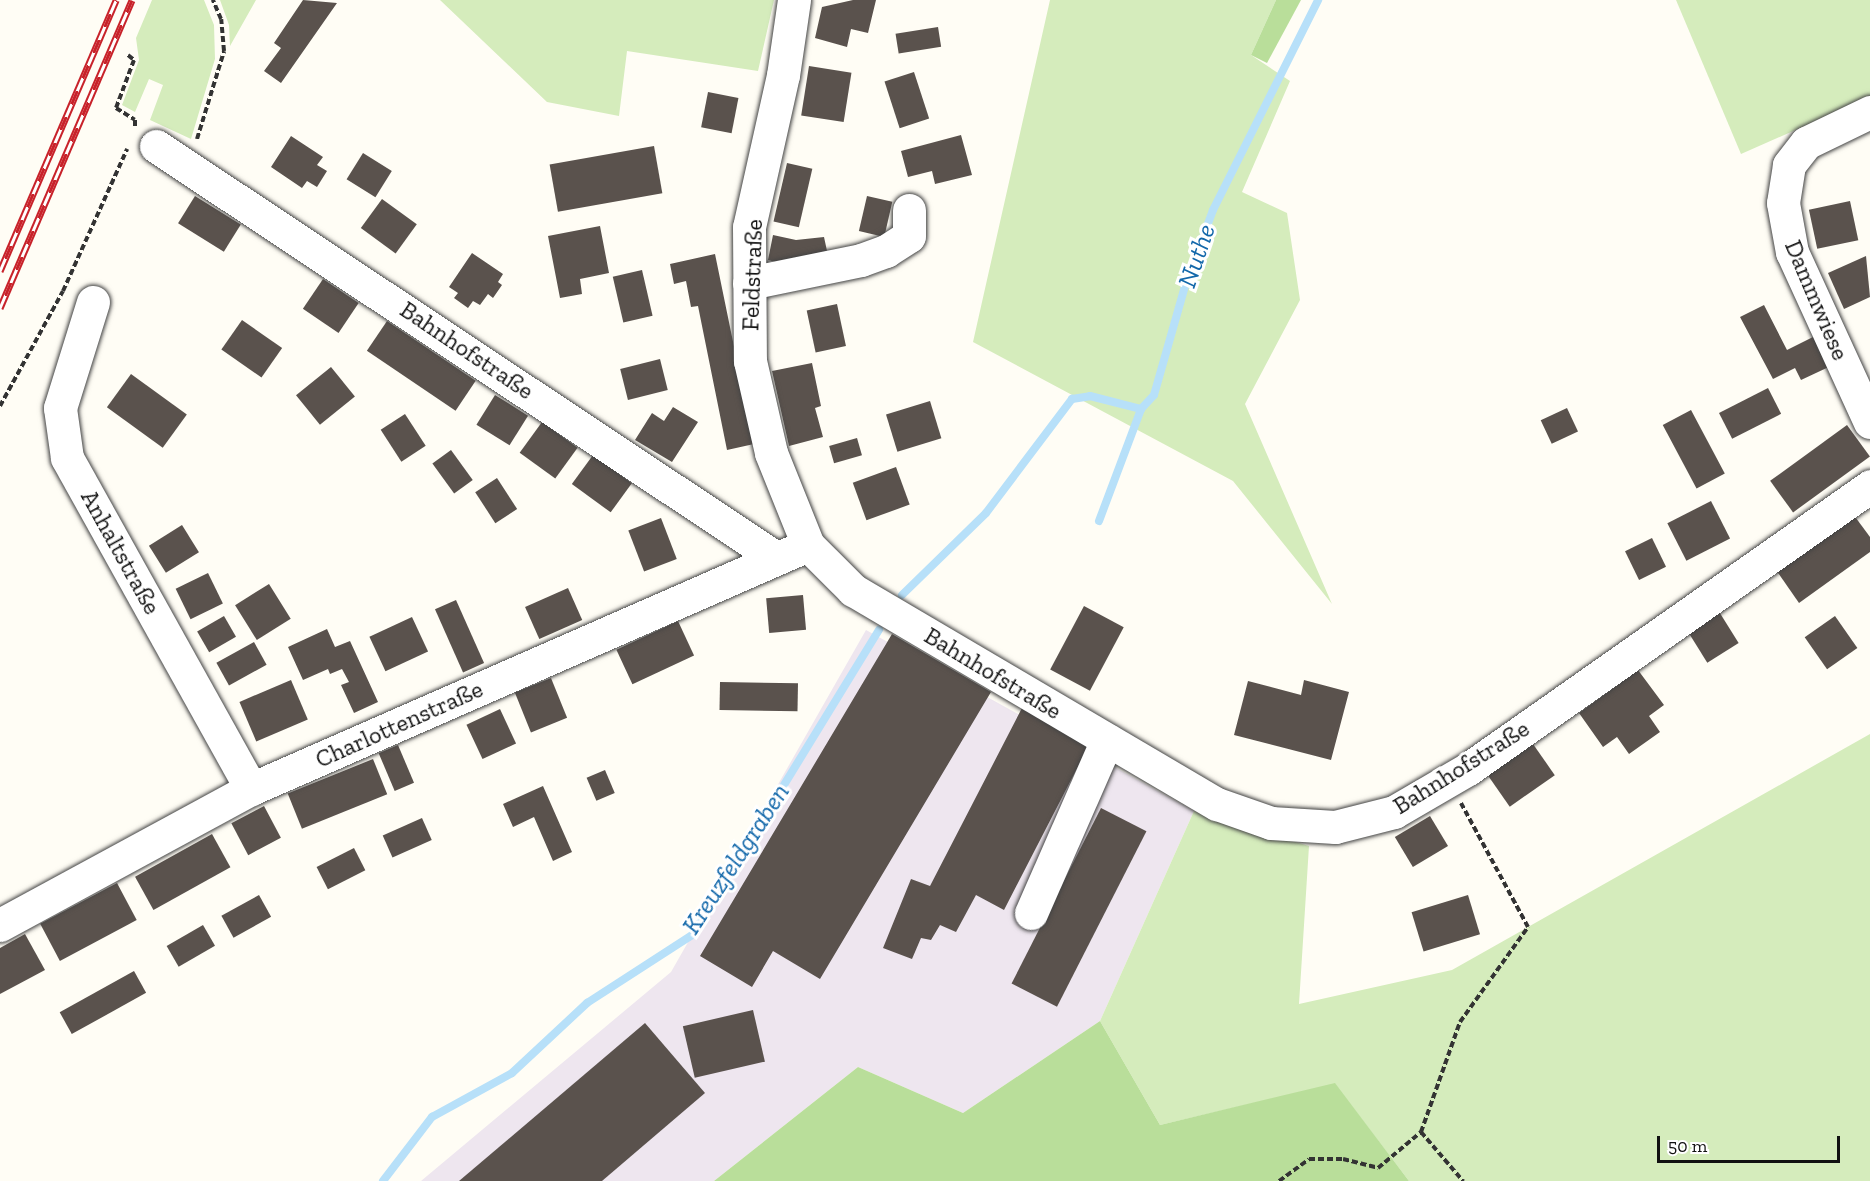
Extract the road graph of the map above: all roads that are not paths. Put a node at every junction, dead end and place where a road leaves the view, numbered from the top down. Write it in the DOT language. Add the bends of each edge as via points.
graph roads {
  1 [pos="794,0"];
  2 [pos="1870,112"];
  3 [pos="145,140"];
  4 [pos="909,210"];
  5 [pos="749,283"];
  6 [pos="93,302"];
  7 [pos="1870,422"];
  8 [pos="1870,486"];
  9 [pos="808,545"];
  10 [pos="776,558"];
  11 [pos="1107,740"];
  12 [pos="252,789"];
  13 [pos="1030,913"];
  14 [pos="0,926"];
  1 -- 5 [label="street, Feldstraße" via="783,75 749,227"];
  2 -- 7 [label="street, Dammwiese" via="1806,143 1789,165 1783,203 1792,252"];
  3 -- 10 [label="street, Bahnhofstraße"];
  4 -- 5 [label="street" via="909,236 886,251 861,260"];
  5 -- 9 [label="street, Feldstraße" via="750,360 771,453"];
  6 -- 12 [label="street, Anhaltstraße" via="60,408 67,458"];
  8 -- 11 [label="street, Bahnhofstraße" via="1449,781 1394,812 1335,827 1271,823 1217,804"];
  9 -- 10 [label="street, Charlottenstraße"];
  9 -- 11 [label="street, Bahnhofstraße" via="853,590"];
  10 -- 12 [label="street, Charlottenstraße"];
  11 -- 13 [label="street"];
  12 -- 14 [label="street, Charlottenstraße"];
}
